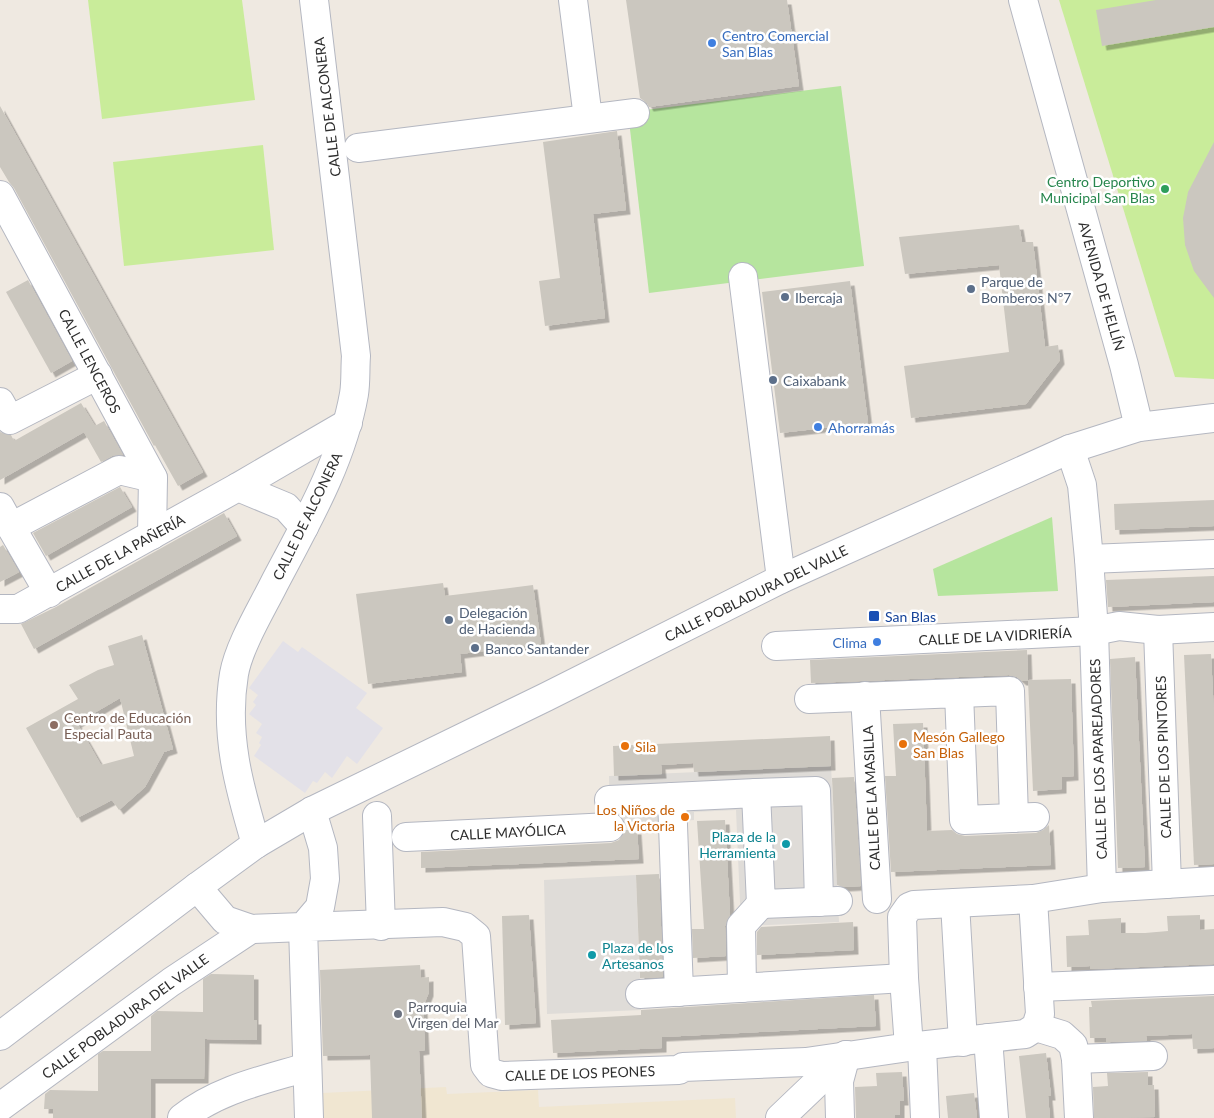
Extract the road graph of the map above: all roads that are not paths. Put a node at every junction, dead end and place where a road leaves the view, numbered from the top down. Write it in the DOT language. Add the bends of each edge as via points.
graph roads {
  1 [pos="314,0"];
  2 [pos="573,0"];
  3 [pos="1022,0"];
  4 [pos="635,113"];
  5 [pos="588,118"];
  6 [pos="358,148"];
  7 [pos="0,195"];
  8 [pos="743,276"];
  9 [pos="98,375"];
  10 [pos="0,402"];
  11 [pos="1214,418"];
  12 [pos="348,423"];
  13 [pos="1139,427"];
  14 [pos="1070,449"];
  15 [pos="153,478"];
  16 [pos="238,488"];
  17 [pos="6,517"];
  18 [pos="304,527"];
  19 [pos="152,535"];
  20 [pos="1214,554"];
  21 [pos="1089,559"];
  22 [pos="781,579"];
  23 [pos="49,593"];
  24 [pos="0,609"];
  25 [pos="1214,627"];
  26 [pos="1158,630"];
  27 [pos="1094,631"];
  28 [pos="776,646"];
  29 [pos="959,692"];
  30 [pos="866,696"];
  31 [pos="809,699"];
  32 [pos="756,793"];
  33 [pos="672,797"];
  34 [pos="610,800"];
  35 [pos="312,811"];
  36 [pos="377,816"];
  37 [pos="610,827"];
  38 [pos="406,837"];
  39 [pos="256,844"];
  40 [pos="1214,881"];
  41 [pos="1167,884"];
  42 [pos="197,887"];
  43 [pos="1102,888"];
  44 [pos="877,899"];
  45 [pos="1033,899"];
  46 [pos="761,904"];
  47 [pos="955,904"];
  48 [pos="381,926"];
  49 [pos="303,928"];
  50 [pos="251,929"];
  51 [pos="904,978"];
  52 [pos="1214,980"];
  53 [pos="1038,987"];
  54 [pos="742,988"];
  55 [pos="679,992"];
  56 [pos="640,994"];
  57 [pos="1036,1028"];
  58 [pos="0,1036"];
  59 [pos="976,1040"];
  60 [pos="916,1047"];
  61 [pos="846,1055"];
  62 [pos="1153,1056"];
  63 [pos="1076,1059"];
  64 [pos="770,1064"];
  65 [pos="307,1067"];
  66 [pos="0,1107"];
  67 [pos="786,1112"];
  68 [pos="182,1118"];
  69 [pos="309,1118"];
  70 [pos="840,1118"];
  71 [pos="925,1118"];
  72 [pos="994,1118"];
  73 [pos="1079,1118"];
  1 -- 12 [label="street, CALLE DE ALCONERA" via="356,356"];
  2 -- 5 [label="street"];
  3 -- 13 [label="street, AVENIDA DE HELLÍN"];
  4 -- 5 [label="street"];
  5 -- 6 [label="street"];
  7 -- 9 [label="street, CALLE LENCEROS"];
  8 -- 22 [label="street"];
  9 -- 10 [label="street" via="10,420"];
  9 -- 15 [label="street, CALLE LENCEROS"];
  11 -- 13 [label="street, CALLE POBLADURA DEL VALLE"];
  12 -- 16 [label="street, CALLE DE LA PAÑERÍA"];
  12 -- 18 [label="street, CALLE DE ALCONERA" via="335,464"];
  13 -- 14 [label="street, CALLE POBLADURA DEL VALLE"];
  14 -- 21 [label="street" via="1082,485"];
  14 -- 22 [label="street, CALLE POBLADURA DEL VALLE"];
  15 -- 17 [label="street" via="119,470"];
  15 -- 19 [label="street, CALLE LENCEROS"];
  16 -- 18 [label="street" via="286,507"];
  16 -- 19 [label="street, CALLE DE LA PAÑERÍA"];
  17 -- 23 [label="street"];
  18 -- 39 [label="street, CALLE DE ALCONERA" via="248,634 234,672 231,741 236,773"];
  19 -- 23 [label="street, CALLE DE LA PAÑERÍA"];
  20 -- 21 [label="street"];
  21 -- 27 [label="street"];
  22 -- 35 [label="street, CALLE POBLADURA DEL VALLE"];
  23 -- 24 [label="street, CALLE DE LA PAÑERÍA" via="18,609"];
  25 -- 26 [label="street, CALLE DE LA VIDRIERÍA"];
  26 -- 27 [label="street, CALLE DE LA VIDRIERÍA" via="1119,626"];
  26 -- 41 [label="street, CALLE DE LOS PINTORES"];
  27 -- 28 [label="street, CALLE DE LA VIDRIERÍA"];
  27 -- 43 [label="street, CALLE DE LOS APAREJADORES"];
  29 -- 29 [label="street" via="1010,691 1025,818 964,820"];
  29 -- 30 [label="street"];
  30 -- 31 [label="street"];
  30 -- 44 [label="street, CALLE DE LA MASILLA"];
  32 -- 33 [label="street"];
  32 -- 46 [label="street"];
  32 -- 46 [label="street" via="816,791 828,901"];
  33 -- 34 [label="street"];
  33 -- 55 [label="street"];
  35 -- 39 [label="street, CALLE POBLADURA DEL VALLE"];
  35 -- 49 [label="street" via="323,848 325,880 320,907"];
  36 -- 48 [label="street"];
  37 -- 38 [label="street, CALLE MAYÓLICA"];
  39 -- 42 [label="street, CALLE POBLADURA DEL VALLE"];
  40 -- 41 [label="street"];
  41 -- 43 [label="street"];
  42 -- 50 [label="street" via="224,920"];
  42 -- 58 [label="street, CALLE POBLADURA DEL VALLE"];
  43 -- 45 [label="street"];
  45 -- 47 [label="street"];
  45 -- 53 [label="street"];
  46 -- 54 [label="street" via="741,926"];
  47 -- 51 [label="street" via="909,907 902,917"];
  47 -- 59 [label="street"];
  48 -- 49 [label="street, CALLE DE LOS PEONES"];
  48 -- 64 [label="street, CALLE DE LOS PEONES" via="443,922 464,927 476,936 485,1065 491,1073 511,1076"];
  49 -- 50 [label="street"];
  49 -- 65 [label="street"];
  50 -- 66 [label="street, CALLE POBLADURA DEL VALLE" via="171,982"];
  51 -- 54 [label="street"];
  51 -- 60 [label="street"];
  52 -- 53 [label="street"];
  53 -- 57 [label="street" via="1040,1014"];
  54 -- 55 [label="street"];
  55 -- 56 [label="street"];
  57 -- 59 [label="street" via="1025,1034"];
  57 -- 63 [label="street" via="1062,1035 1073,1045"];
  59 -- 60 [label="street"];
  59 -- 72 [label="street"];
  60 -- 61 [label="street"];
  60 -- 71 [label="street"];
  61 -- 64 [label="street, CALLE DE LOS PEONES"];
  61 -- 67 [label="street"];
  61 -- 70 [label="street" via="839,1081"];
  62 -- 63 [label="street"];
  63 -- 73 [label="street"];
  64 -- 67 [label="street" via="784,1082"];
  65 -- 68 [label="street" via="240,1086"];
  65 -- 69 [label="street"];
}
